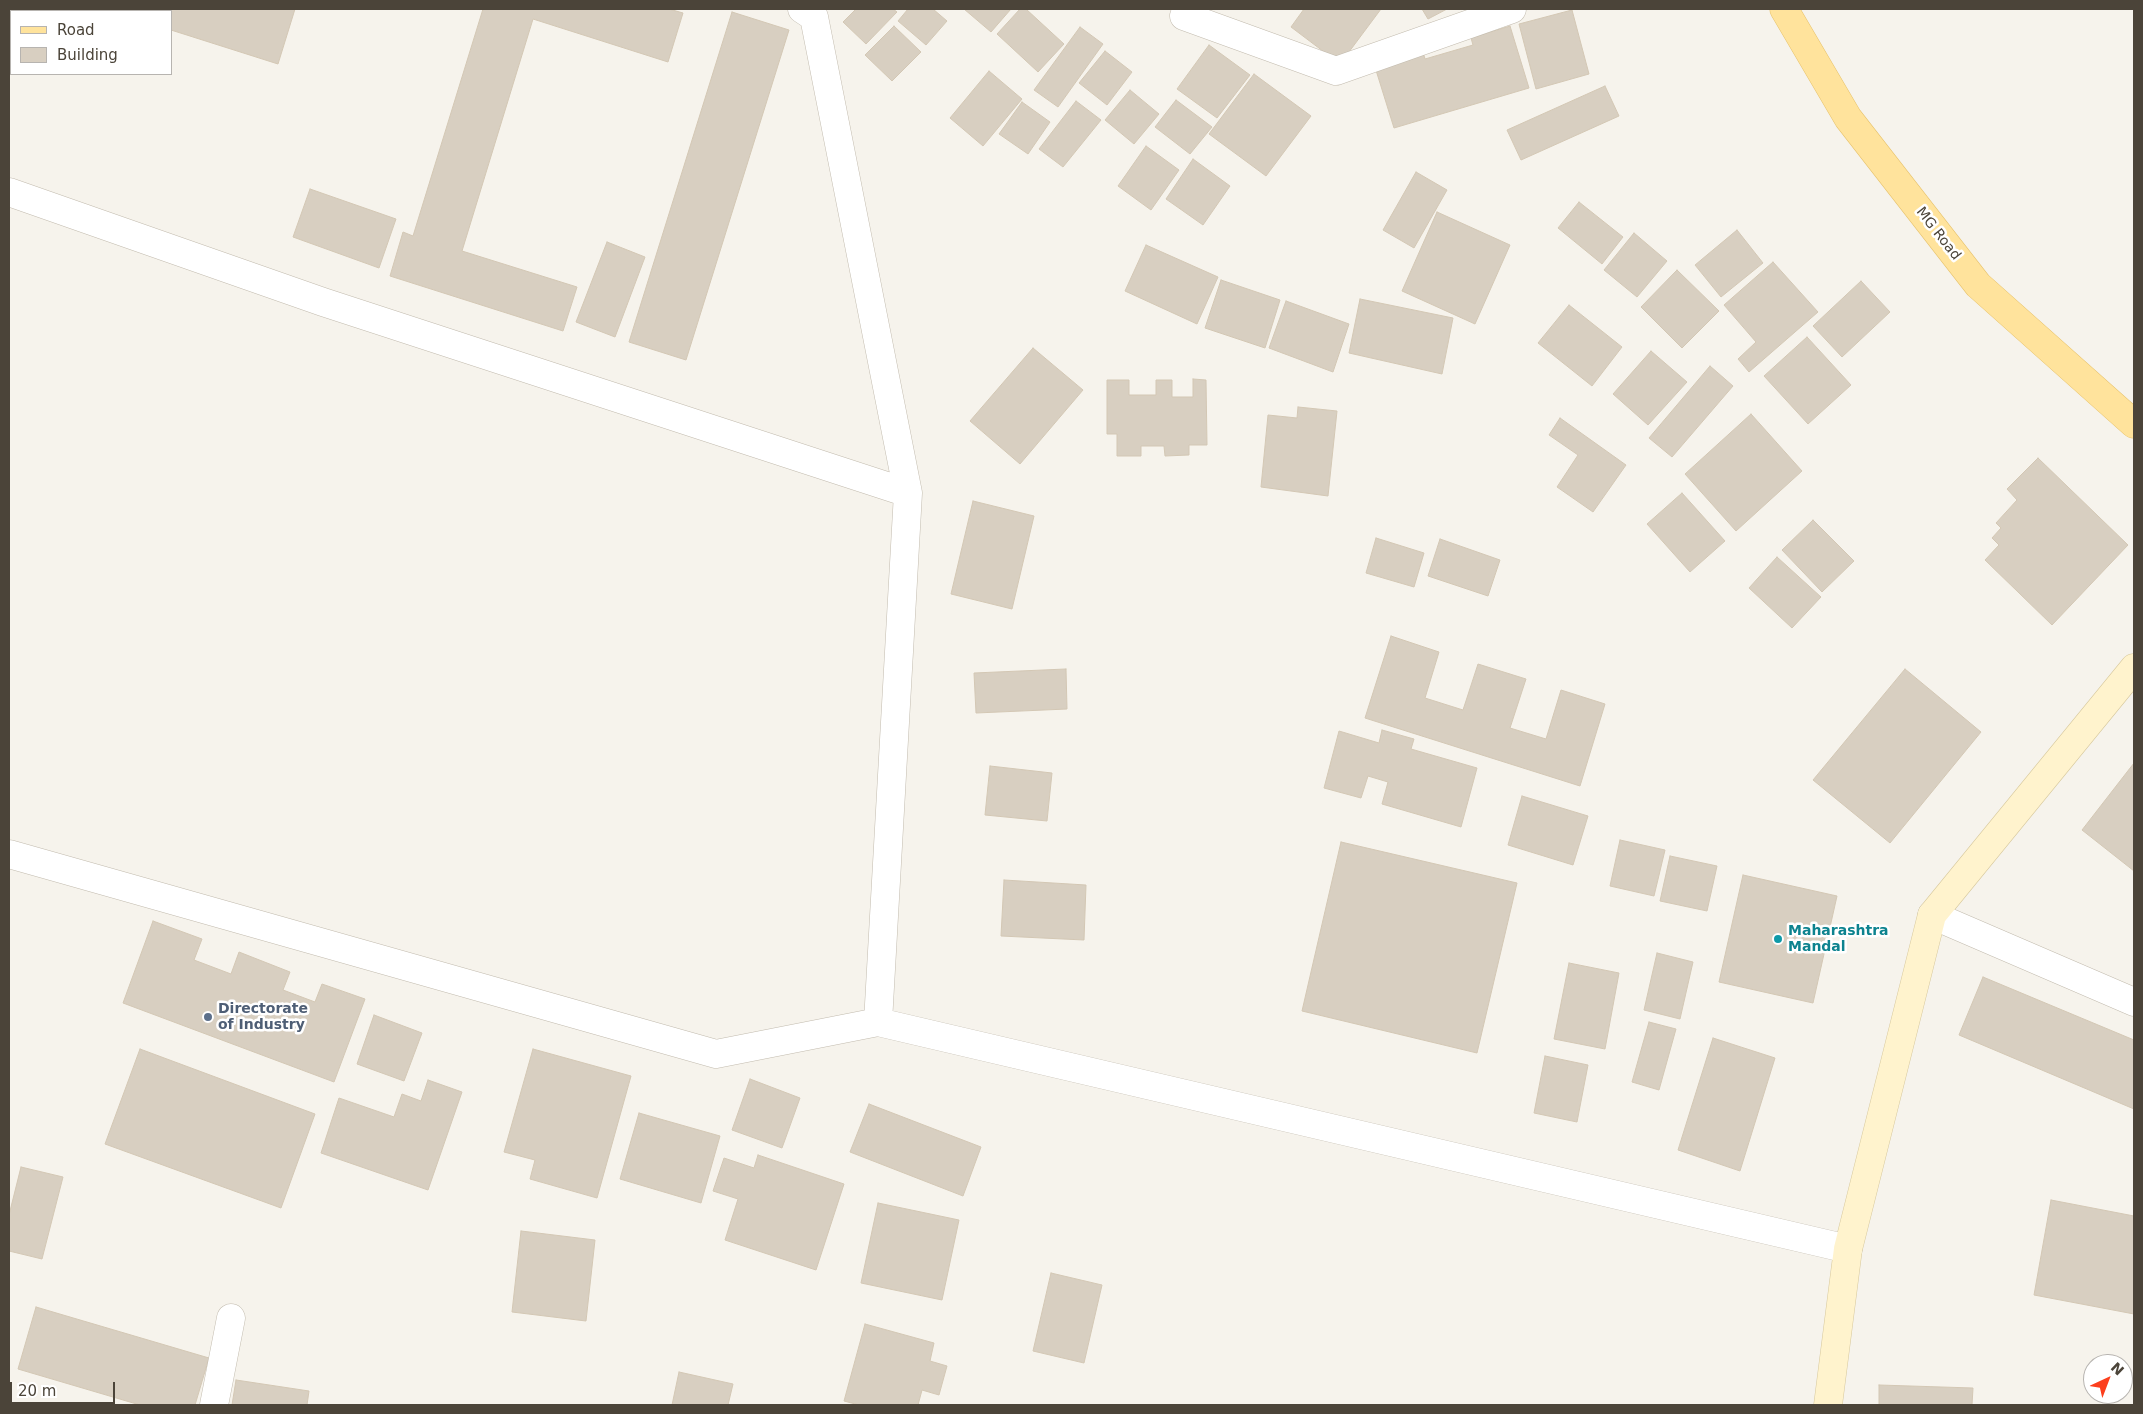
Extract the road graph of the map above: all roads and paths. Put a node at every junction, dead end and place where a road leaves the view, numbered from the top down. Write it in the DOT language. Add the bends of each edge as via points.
graph roads {
  1 [pos="802,9"];
  2 [pos="1512,9"];
  3 [pos="1784,9"];
  4 [pos="1184,16"];
  5 [pos="9,192"];
  6 [pos="2134,424"];
  7 [pos="908,493"];
  8 [pos="2134,668"];
  9 [pos="9,854"];
  10 [pos="1932,915"];
  11 [pos="2134,1002"];
  12 [pos="878,1022"];
  13 [pos="1848,1249"];
  14 [pos="231,1318"];
  15 [pos="214,1405"];
  16 [pos="1828,1405"];
  1 -- 7 [label="street" via="814,17"];
  2 -- 4 [label="street" via="1336,71"];
  3 -- 6 [label="main road, MG Road" via="1848,118 1978,284"];
  5 -- 7 [label="street" via="323,302"];
  7 -- 12 [label="street"];
  8 -- 10 [label="main road"];
  9 -- 12 [label="street" via="716,1054"];
  10 -- 11 [label="street"];
  10 -- 13 [label="main road"];
  12 -- 13 [label="street"];
  13 -- 16 [label="main road"];
  14 -- 15 [label="street"];
}
